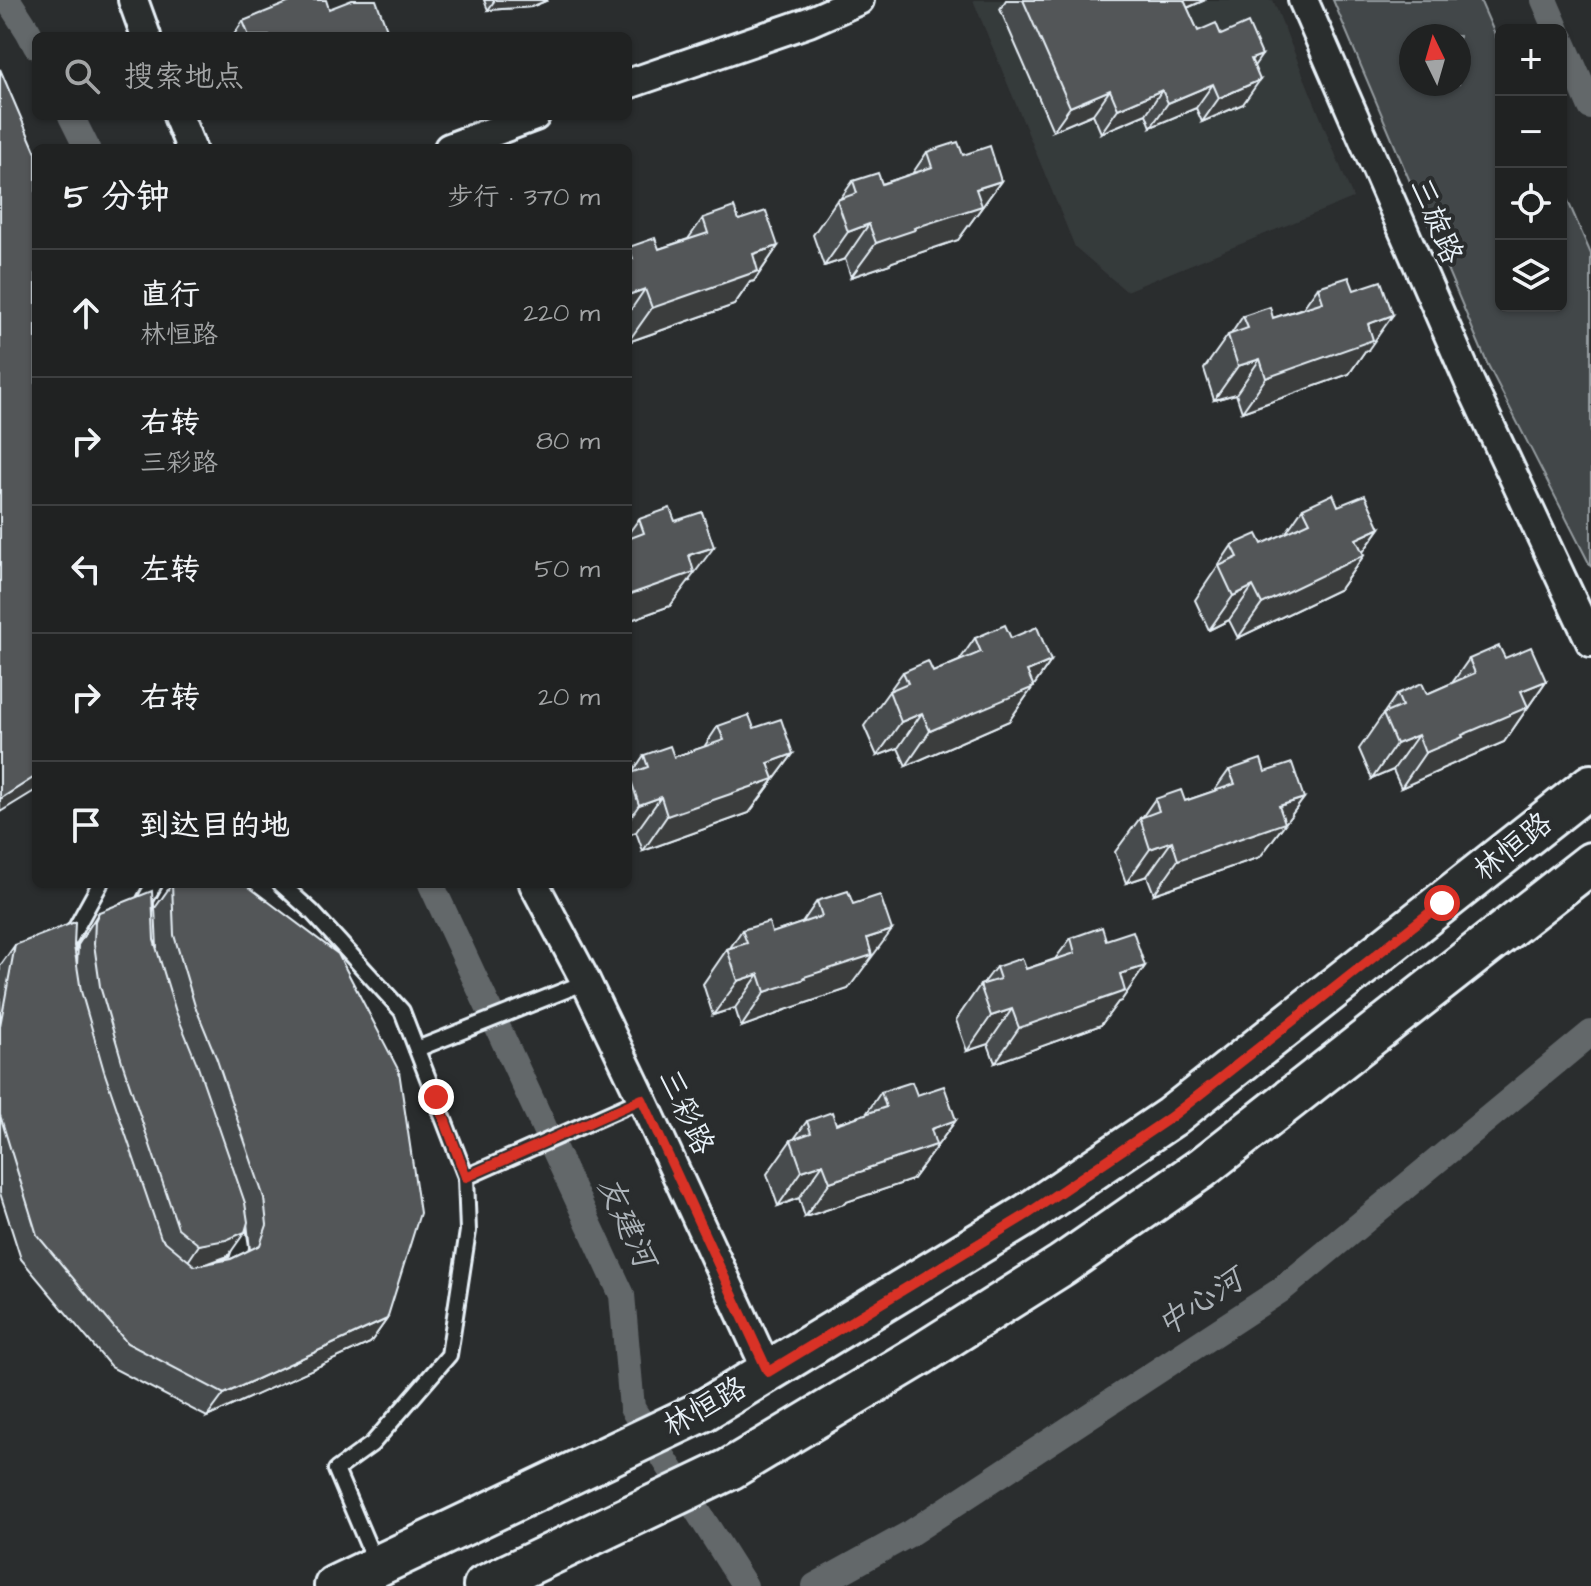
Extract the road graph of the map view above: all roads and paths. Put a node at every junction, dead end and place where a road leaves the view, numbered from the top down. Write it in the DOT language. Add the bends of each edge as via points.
graph roads {
  1 [pos="133,0"];
  2 [pos="859,0"];
  3 [pos="1303,0"];
  4 [pos="145,32"];
  5 [pos="632,83"];
  6 [pos="180,120"];
  7 [pos="524,120"];
  8 [pos="189,144"];
  9 [pos="460,144"];
  10 [pos="1591,642"];
  11 [pos="1591,785"];
  12 [pos="1591,863"];
  13 [pos="98,888"];
  14 [pos="152,888"];
  15 [pos="285,888"];
  16 [pos="536,888"];
  17 [pos="145,924"];
  18 [pos="67,968"];
  19 [pos="586,982"];
  20 [pos="417,1049"];
  21 [pos="642,1099"];
  22 [pos="466,1177"];
  23 [pos="234,1213"];
  24 [pos="212,1273"];
  25 [pos="768,1372"];
  26 [pos="377,1566"];
  27 [pos="335,1586"];
  28 [pos="484,1586"];
  1 -- 4 [label="street"];
  2 -- 5 [label="street"];
  3 -- 10 [label="street, 三旋路" via="1469,381"];
  6 -- 8 [label="street"];
  7 -- 9 [label="street"];
  11 -- 25 [label="main road, 林恒路" via="1171,1117 1026,1215"];
  12 -- 28 [label="main road, 林恒路" via="1202,1168 1062,1265 730,1469"];
  13 -- 18 [label="lane" via="68,942"];
  14 -- 17 [label="lane" via="145,900"];
  15 -- 20 [label="lane" via="402,1011"];
  16 -- 19 [label="street, 三彩路"];
  19 -- 20 [label="lane"];
  19 -- 21 [label="street, 三彩路"];
  20 -- 22 [label="lane"];
  21 -- 22 [label="lane"];
  21 -- 25 [label="street, 三彩路"];
  22 -- 26 [label="lane" via="468,1231 449,1355 372,1444 336,1470"];
  23 -- 24 [label="lane" via="241,1247 236,1263"];
  25 -- 26 [label="main road, 林恒路" via="701,1412"];
  26 -- 27 [label="main road, 林恒路"];
}
